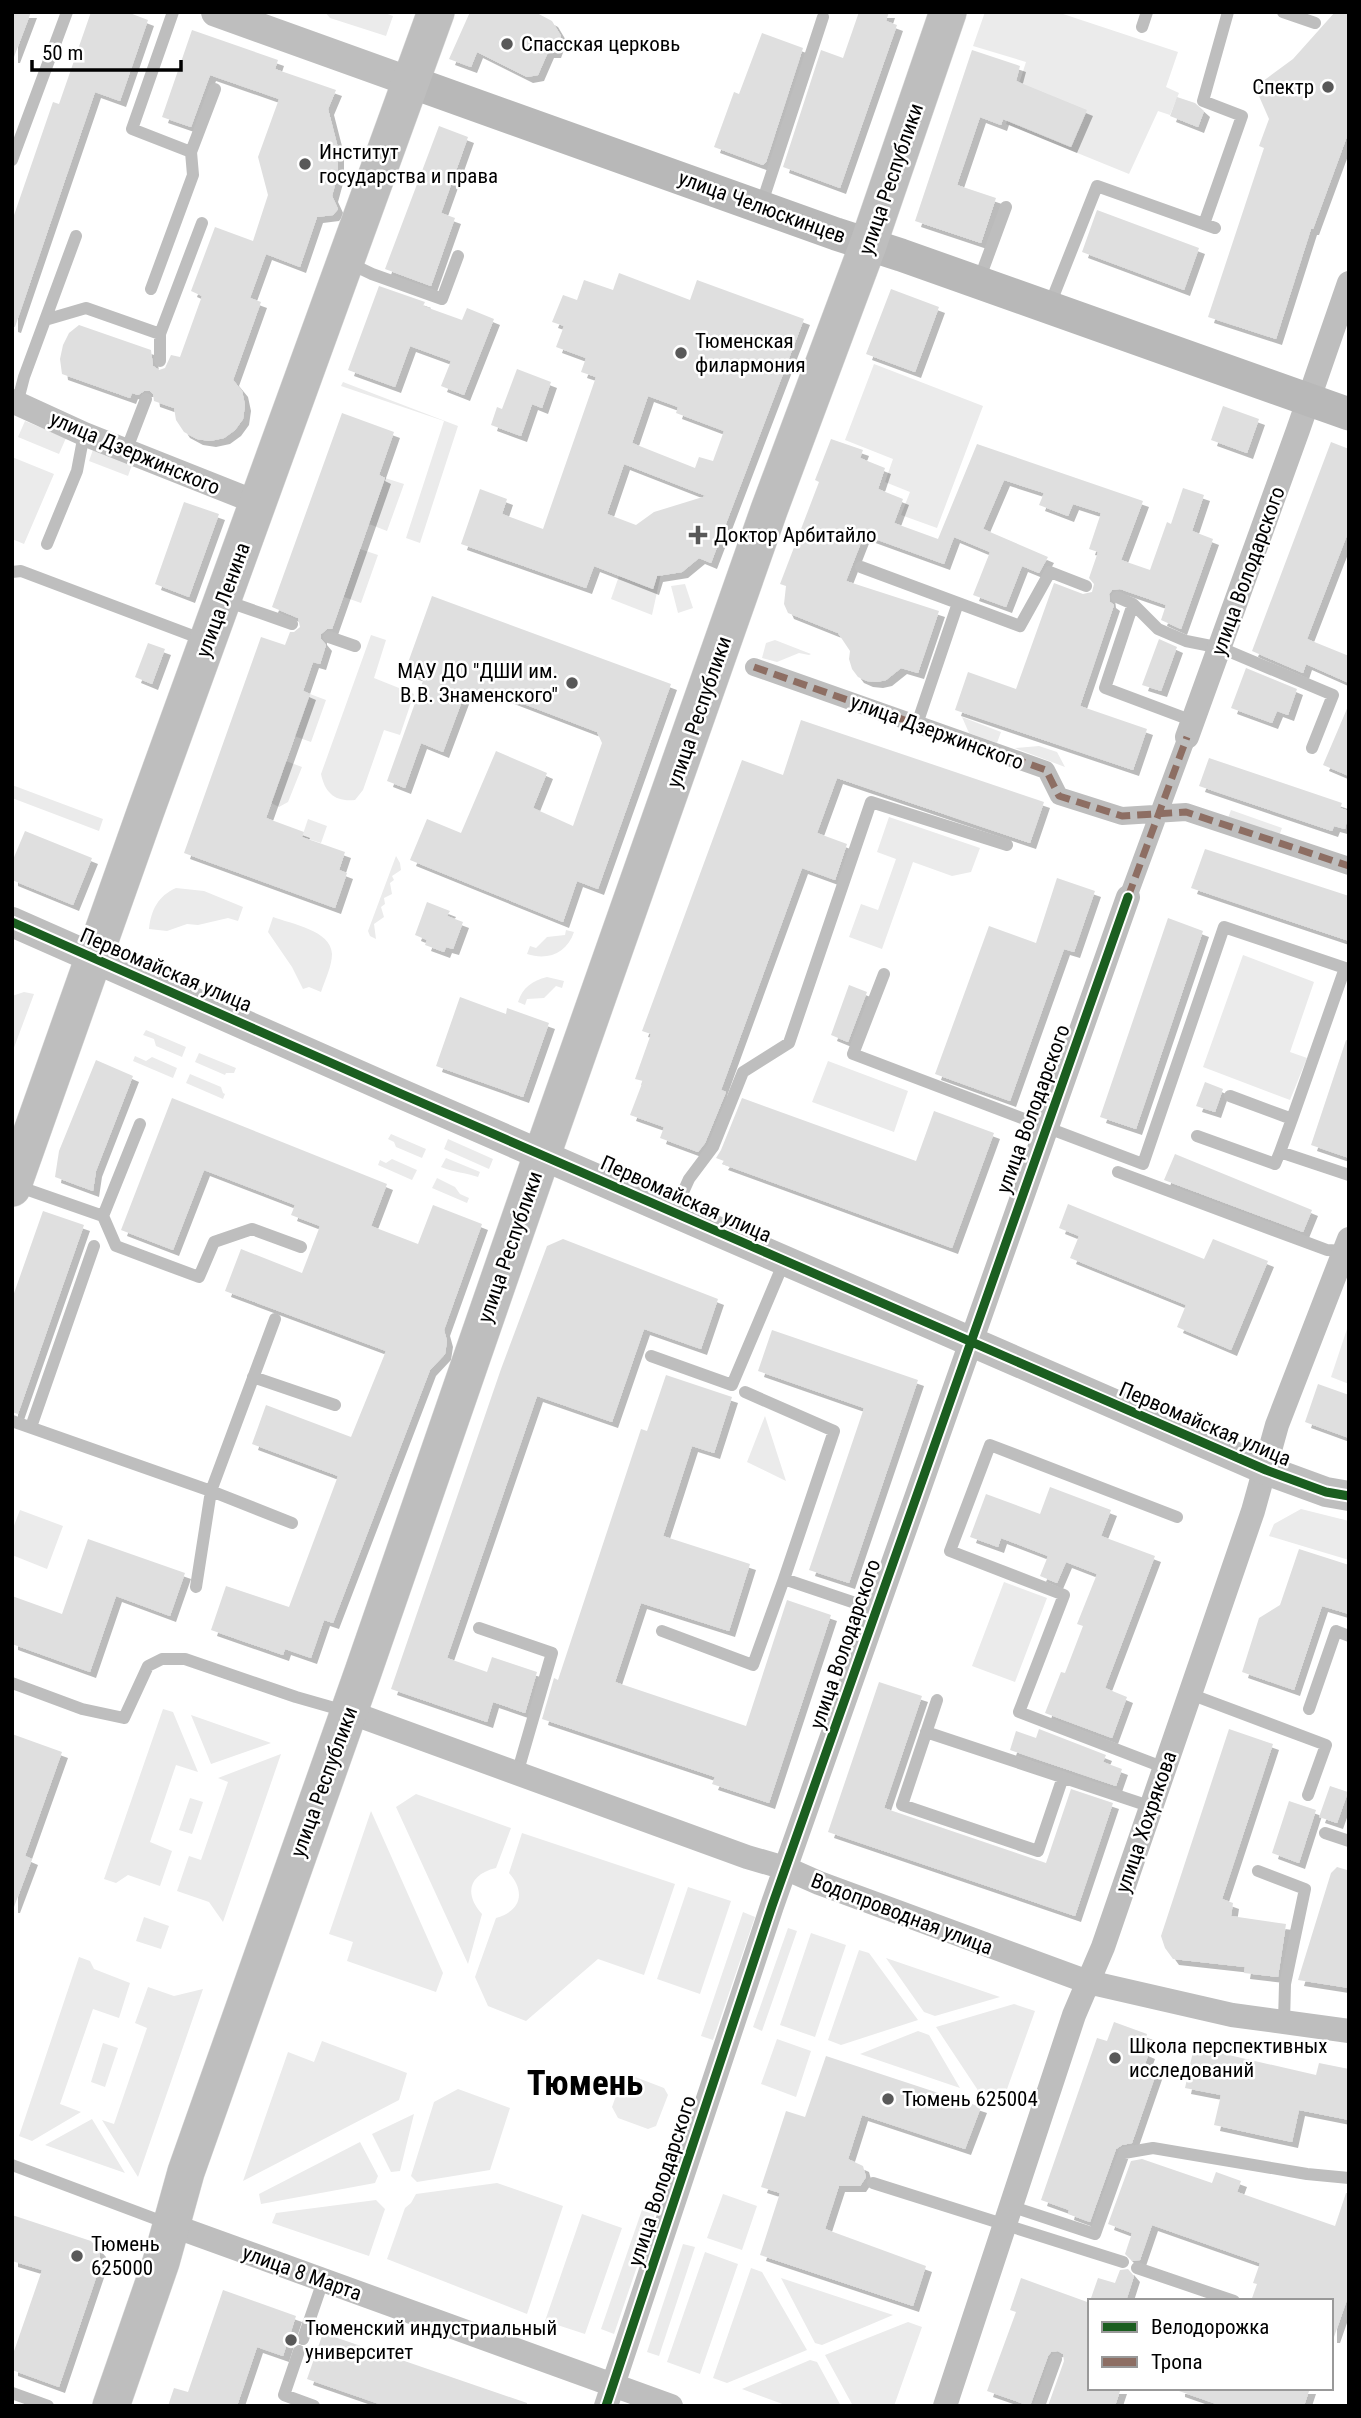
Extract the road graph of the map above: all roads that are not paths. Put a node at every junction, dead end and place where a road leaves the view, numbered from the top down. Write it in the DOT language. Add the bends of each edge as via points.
graph roads {
  1 [pos="67,12"];
  2 [pos="173,12"];
  3 [pos="216,12"];
  4 [pos="436,12"];
  5 [pos="948,12"];
  6 [pos="1147,12"];
  7 [pos="1228,12"];
  8 [pos="1283,12"];
  9 [pos="823,17"];
  10 [pos="1315,23"];
  11 [pos="1142,27"];
  12 [pos="411,82"];
  13 [pos="215,89"];
  14 [pos="191,152"];
  15 [pos="12,160"];
  16 [pos="760,207"];
  17 [pos="1006,207"];
  18 [pos="202,223"];
  19 [pos="76,236"];
  20 [pos="868,245"];
  21 [pos="458,256"];
  22 [pos="346,261"];
  23 [pos="978,283"];
  24 [pos="151,289"];
  25 [pos="1347,291"];
  26 [pos="1048,308"];
  27 [pos="45,320"];
  28 [pos="1342,322"];
  29 [pos="160,334"];
  30 [pos="160,361"];
  31 [pos="146,398"];
  32 [pos="1308,400"];
  33 [pos="15,402"];
  34 [pos="1349,414"];
  35 [pos="84,434"];
  36 [pos="126,451"];
  37 [pos="258,503"];
  38 [pos="47,544"];
  39 [pos="861,567"];
  40 [pos="12,572"];
  41 [pos="1086,586"];
  42 [pos="1117,597"];
  43 [pos="223,600"];
  44 [pos="958,603"];
  45 [pos="1133,604"];
  46 [pos="292,624"];
  47 [pos="329,637"];
  48 [pos="208,642"];
  49 [pos="355,646"];
  50 [pos="1221,648"];
  51 [pos="754,667"];
  52 [pos="917,724"];
  53 [pos="1190,729"];
  54 [pos="1312,748"];
  55 [pos="1158,815"];
  56 [pos="1007,845"];
  57 [pos="1349,866"];
  58 [pos="1128,897"];
  59 [pos="12,922"];
  60 [pos="94,957"];
  61 [pos="884,974"];
  62 [pos="1230,1096"];
  63 [pos="1292,1119"];
  64 [pos="140,1124"];
  65 [pos="1045,1127"];
  66 [pos="1197,1136"];
  67 [pos="1280,1152"];
  68 [pos="542,1155"];
  69 [pos="1118,1172"];
  70 [pos="1349,1175"];
  71 [pos="13,1186"];
  72 [pos="674,1213"];
  73 [pos="103,1216"];
  74 [pos="1347,1245"];
  75 [pos="93,1246"];
  76 [pos="300,1247"];
  77 [pos="784,1262"];
  78 [pos="275,1319"];
  79 [pos="970,1343"];
  80 [pos="651,1356"];
  81 [pos="253,1377"];
  82 [pos="745,1392"];
  83 [pos="335,1405"];
  84 [pos="12,1421"];
  85 [pos="31,1427"];
  86 [pos="1266,1470"];
  87 [pos="211,1491"];
  88 [pos="1349,1496"];
  89 [pos="1177,1517"];
  90 [pos="292,1523"];
  91 [pos="784,1579"];
  92 [pos="196,1587"];
  93 [pos="876,1610"];
  94 [pos="479,1628"];
  95 [pos="662,1632"];
  96 [pos="1349,1636"];
  97 [pos="12,1683"];
  98 [pos="1190,1694"];
  99 [pos="937,1700"];
  100 [pos="1309,1709"];
  101 [pos="349,1712"];
  102 [pos="926,1732"];
  103 [pos="1165,1768"];
  104 [pos="517,1774"];
  105 [pos="1063,1777"];
  106 [pos="1308,1795"];
  107 [pos="1152,1807"];
  108 [pos="1325,1833"];
  109 [pos="1349,1841"];
  110 [pos="785,1868"];
  111 [pos="1258,1871"];
  112 [pos="1088,1982"];
  113 [pos="1284,2022"];
  114 [pos="1349,2031"];
  115 [pos="12,2165"];
  116 [pos="1349,2178"];
  117 [pos="873,2183"];
  118 [pos="1007,2215"];
  119 [pos="171,2225"];
  120 [pos="1123,2262"];
  121 [pos="1137,2268"];
  122 [pos="323,2281"];
  123 [pos="1228,2299"];
  124 [pos="1056,2358"];
  125 [pos="12,2393"];
  126 [pos="609,2395"];
  127 [pos="48,2406"];
  128 [pos="111,2406"];
  129 [pos="314,2406"];
  130 [pos="671,2406"];
  131 [pos="945,2406"];
  132 [pos="1039,2406"];
  1 -- 15 [label="lane"];
  2 -- 14 [label="lane" via="132,129"];
  3 -- 12 [label="street, улица Челюскинцев"];
  4 -- 12 [label="main road, улица Ленина"];
  5 -- 20 [label="main road, улица Республики"];
  6 -- 11 [label="lane"];
  7 -- 26 [label="lane" via="1203,101 1242,116 1210,226 1097,186"];
  8 -- 10 [label="lane"];
  9 -- 16 [label="lane"];
  12 -- 16 [label="main road, улица Челюскинцев"];
  12 -- 22 [label="main road, улица Ленина"];
  13 -- 14 [label="lane"];
  14 -- 24 [label="lane" via="193,175"];
  16 -- 20 [label="main road, улица Челюскинцев"];
  17 -- 23 [label="lane"];
  18 -- 29 [label="lane"];
  19 -- 27 [label="lane"];
  20 -- 23 [label="main road, улица Челюскинцев"];
  20 -- 68 [label="main road, улица Республики" via="769,510"];
  21 -- 22 [label="lane" via="442,299"];
  22 -- 37 [label="main road, улица Ленина"];
  23 -- 26 [label="main road, улица Челюскинцев"];
  25 -- 28 [label="street, улица Володарского"];
  26 -- 32 [label="main road, улица Челюскинцев"];
  27 -- 29 [label="lane" via="86,308"];
  27 -- 33 [label="lane"];
  28 -- 32 [label="street, улица Володарского"];
  29 -- 30 [label="lane"];
  31 -- 36 [label="lane"];
  32 -- 34 [label="main road, улица Челюскинцев"];
  32 -- 50 [label="street, улица Володарского"];
  33 -- 35 [label="street, улица Дзержинского"];
  35 -- 36 [label="street, улица Дзержинского"];
  35 -- 38 [label="lane" via="77,471"];
  36 -- 37 [label="street, улица Дзержинского"];
  37 -- 43 [label="main road, улица Ленина"];
  39 -- 44 [label="lane"];
  40 -- 48 [label="lane" via="21,571"];
  41 -- 44 [label="lane" via="1051,572 1020,626"];
  42 -- 45 [label="lane"];
  43 -- 46 [label="lane"];
  43 -- 48 [label="main road, улица Ленина"];
  44 -- 52 [label="lane"];
  45 -- 50 [label="lane" via="1158,629"];
  45 -- 53 [label="lane" via="1105,688"];
  47 -- 49 [label="lane"];
  48 -- 60 [label="main road, улица Ленина"];
  50 -- 53 [label="street, улица Володарского"];
  50 -- 54 [label="lane" via="1333,695"];
  51 -- 52 [label="street, улица Дзержинского"];
  52 -- 55 [label="street, улица Дзержинского" via="1046,770 1059,796 1122,816"];
  53 -- 55 [label="street, улица Володарского"];
  55 -- 57 [label="street, улица Дзержинского" via="1186,812"];
  55 -- 58 [label="street, улица Володарского"];
  56 -- 72 [label="lane" via="871,802 789,1043 743,1072 713,1147 689,1179"];
  58 -- 65 [label="street, улица Володарского"];
  59 -- 60 [label="street, Первомайская улица"];
  60 -- 68 [label="street, Первомайская улица"];
  60 -- 71 [label="main road, улица Ленина"];
  61 -- 65 [label="lane" via="853,1054"];
  62 -- 63 [label="lane"];
  63 -- 65 [label="lane" via="1345,968 1224,927 1143,1164"];
  63 -- 67 [label="lane"];
  64 -- 73 [label="lane"];
  65 -- 79 [label="street, улица Володарского"];
  66 -- 67 [label="lane" via="1275,1164"];
  67 -- 70 [label="lane"];
  68 -- 72 [label="street, Первомайская улица"];
  68 -- 101 [label="main road, улица Республики"];
  69 -- 74 [label="lane" via="1327,1250"];
  71 -- 73 [label="lane"];
  72 -- 77 [label="street, Первомайская улица"];
  73 -- 76 [label="lane" via="116,1246 199,1277 214,1242 252,1229"];
  74 -- 86 [label="street, улица Хохрякова" via="1277,1425"];
  75 -- 85 [label="lane"];
  77 -- 79 [label="street, Первомайская улица"];
  77 -- 80 [label="lane" via="732,1385"];
  78 -- 81 [label="lane"];
  79 -- 86 [label="street, Первомайская улица"];
  79 -- 93 [label="street, улица Володарского"];
  81 -- 83 [label="lane"];
  81 -- 87 [label="lane"];
  82 -- 91 [label="lane" via="834,1431"];
  84 -- 85 [label="lane"];
  85 -- 87 [label="lane"];
  86 -- 88 [label="street, Первомайская улица"];
  86 -- 98 [label="street, улица Хохрякова"];
  87 -- 90 [label="lane"];
  87 -- 92 [label="lane"];
  89 -- 103 [label="lane" via="990,1446 950,1551 1064,1595 1019,1712"];
  91 -- 93 [label="lane"];
  91 -- 95 [label="lane" via="753,1665"];
  93 -- 110 [label="street, улица Володарского"];
  94 -- 104 [label="lane" via="552,1653"];
  96 -- 100 [label="lane" via="1336,1631"];
  97 -- 101 [label="lane" via="82,1709 124,1718 148,1666 162,1659 185,1659"];
  98 -- 103 [label="street, улица Хохрякова"];
  98 -- 106 [label="lane" via="1326,1745"];
  99 -- 102 [label="lane"];
  101 -- 104 [label="street, Водопроводная улица"];
  101 -- 119 [label="main road, улица Республики"];
  102 -- 105 [label="lane"];
  102 -- 105 [label="lane" via="902,1805 1038,1851"];
  103 -- 107 [label="street, улица Хохрякова"];
  104 -- 110 [label="street, Водопроводная улица"];
  105 -- 107 [label="lane"];
  107 -- 112 [label="street, улица Хохрякова"];
  108 -- 109 [label="lane"];
  110 -- 112 [label="street, Водопроводная улица"];
  110 -- 126 [label="street, улица Володарского"];
  111 -- 113 [label="lane" via="1305,1889 1285,1984"];
  112 -- 113 [label="street, Водопроводная улица" via="1232,2015"];
  112 -- 118 [label="street, улица Хохрякова"];
  113 -- 114 [label="street, Водопроводная улица"];
  115 -- 119 [label="lane"];
  116 -- 118 [label="lane" via="1153,2148 1124,2153 1096,2234"];
  117 -- 118 [label="lane"];
  118 -- 120 [label="lane"];
  118 -- 131 [label="street, улица Хохрякова"];
  119 -- 122 [label="street, улица 8 Марта"];
  119 -- 128 [label="main road, улица Республики"];
  121 -- 123 [label="lane"];
  122 -- 126 [label="street, улица 8 Марта"];
  122 -- 129 [label="lane" via="284,2395"];
  124 -- 132 [label="lane"];
  125 -- 127 [label="lane"];
  126 -- 130 [label="street, улица 8 Марта"];
}
